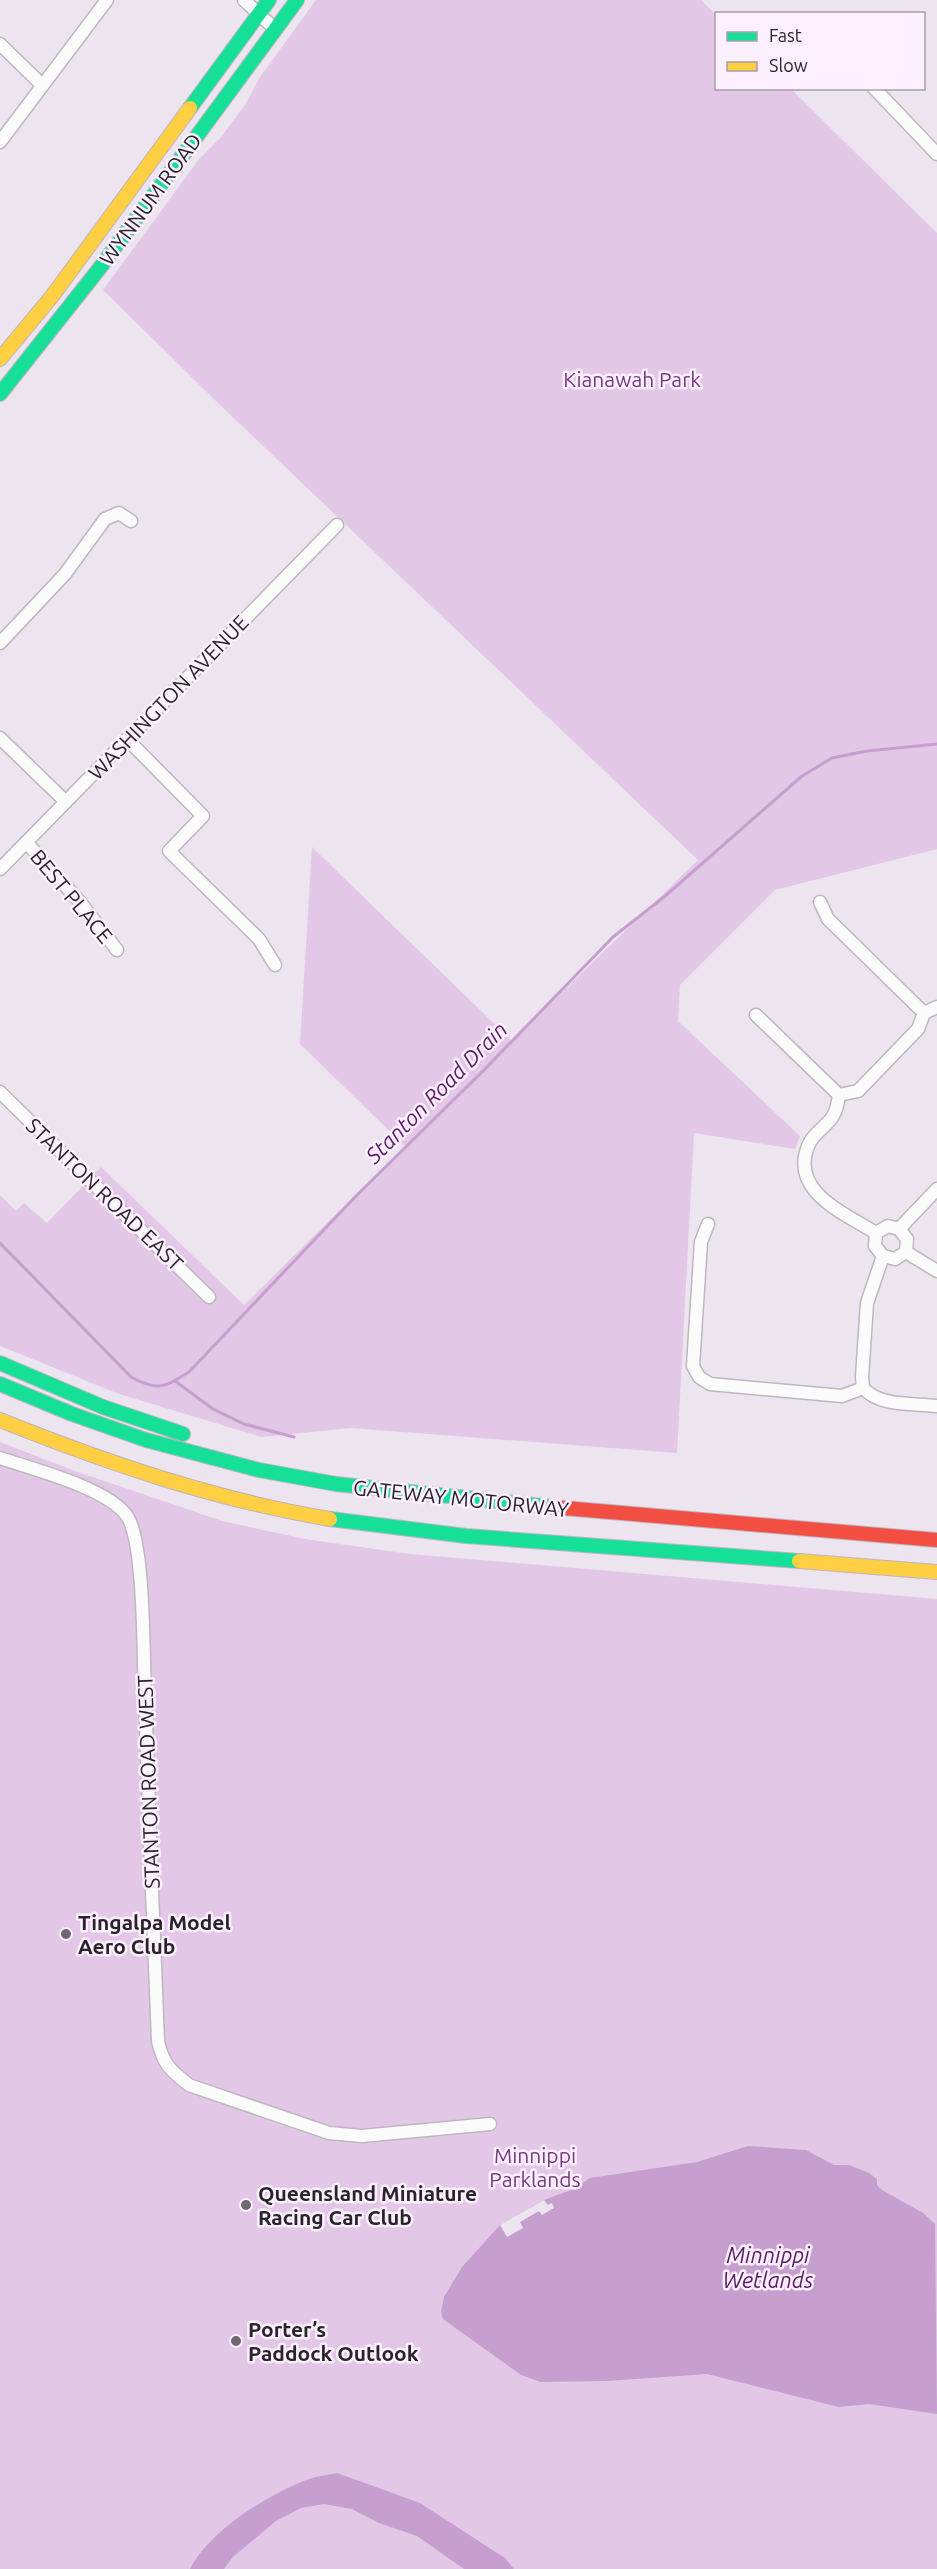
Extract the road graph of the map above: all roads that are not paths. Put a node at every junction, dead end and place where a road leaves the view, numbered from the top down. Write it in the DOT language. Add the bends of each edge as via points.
graph roads {
  1 [pos="107,0"];
  2 [pos="244,0"];
  3 [pos="269,0"];
  4 [pos="297,0"];
  5 [pos="259,14"];
  6 [pos="275,29"];
  7 [pos="0,44"];
  8 [pos="42,85"];
  9 [pos="876,90"];
  10 [pos="0,142"];
  11 [pos="937,154"];
  12 [pos="122,202"];
  13 [pos="147,202"];
  14 [pos="30,356"];
  15 [pos="0,360"];
  16 [pos="0,394"];
  17 [pos="131,521"];
  18 [pos="337,525"];
  19 [pos="0,643"];
  20 [pos="0,738"];
  21 [pos="127,740"];
  22 [pos="66,802"];
  23 [pos="27,843"];
  24 [pos="0,869"];
  25 [pos="820,902"];
  26 [pos="117,950"];
  27 [pos="275,965"];
  28 [pos="937,1007"];
  29 [pos="924,1013"];
  30 [pos="756,1015"];
  31 [pos="0,1092"];
  32 [pos="839,1095"];
  33 [pos="937,1189"];
  34 [pos="708,1224"];
  35 [pos="899,1229"];
  36 [pos="876,1233"];
  37 [pos="906,1252"];
  38 [pos="883,1256"];
  39 [pos="937,1271"];
  40 [pos="209,1297"];
  41 [pos="0,1363"];
  42 [pos="0,1384"];
  43 [pos="863,1388"];
  44 [pos="937,1406"];
  45 [pos="0,1420"];
  46 [pos="195,1438"];
  47 [pos="261,1456"];
  48 [pos="0,1458"];
  49 [pos="370,1487"];
  50 [pos="937,1540"];
  51 [pos="937,1572"];
  52 [pos="490,2124"];
  1 -- 8 [label="street"];
  2 -- 5 [label="street"];
  3 -- 5 [label="main road, WYNNUM ROAD"];
  4 -- 6 [label="main road, WYNNUM ROAD"];
  5 -- 6 [label="street"];
  5 -- 12 [label="main road, WYNNUM ROAD"];
  6 -- 13 [label="main road, WYNNUM ROAD"];
  7 -- 8 [label="street"];
  8 -- 10 [label="street"];
  9 -- 11 [label="street"];
  12 -- 13 [label="main road" via="139,196"];
  12 -- 15 [label="main road, WYNNUM ROAD"];
  13 -- 14 [label="main road, WYNNUM ROAD"];
  14 -- 15 [label="street" via="10,364"];
  14 -- 16 [label="main road, WYNNUM ROAD"];
  17 -- 19 [label="street" via="119,513 105,519 65,574"];
  18 -- 21 [label="street, WASHINGTON AVENUE"];
  20 -- 22 [label="street"];
  21 -- 22 [label="street, WASHINGTON AVENUE"];
  21 -- 27 [label="street" via="203,816 169,851 259,939"];
  22 -- 23 [label="street, WASHINGTON AVENUE"];
  23 -- 24 [label="street, WASHINGTON AVENUE"];
  23 -- 26 [label="street, BEST PLACE" via="81,902"];
  25 -- 29 [label="street" via="828,919"];
  28 -- 29 [label="street"];
  29 -- 32 [label="street" via="918,1029 858,1090"];
  30 -- 32 [label="street"];
  31 -- 40 [label="street, STANTON ROAD EAST"];
  32 -- 36 [label="street" via="834,1114 811,1140 805,1154 805,1170 821,1199"];
  33 -- 35 [label="street"];
  34 -- 43 [label="street" via="700,1242 693,1366 699,1377 710,1384 842,1396"];
  35 -- 36 [label="street" via="888,1226"];
  35 -- 37 [label="street" via="907,1239"];
  36 -- 38 [label="street" via="875,1246"];
  37 -- 38 [label="street" via="895,1259"];
  37 -- 39 [label="street"];
  38 -- 43 [label="street" via="867,1303"];
  41 -- 46 [label="main road" via="103,1407"];
  42 -- 49 [label="main road, GATEWAY MOTORWAY" via="68,1412 196,1454 295,1477"];
  43 -- 44 [label="street" via="880,1400"];
  45 -- 51 [label="main road, GATEWAY MOTORWAY" via="90,1456 184,1486 363,1525 456,1536"];
  47 -- 49 [label="main road" via="354,1476"];
  48 -- 52 [label="street, STANTON ROAD WEST" via="115,1502 136,1534 158,2041 162,2059 189,2085 329,2133 362,2136"];
  49 -- 50 [label="main road, GATEWAY MOTORWAY" via="572,1510"];
}
